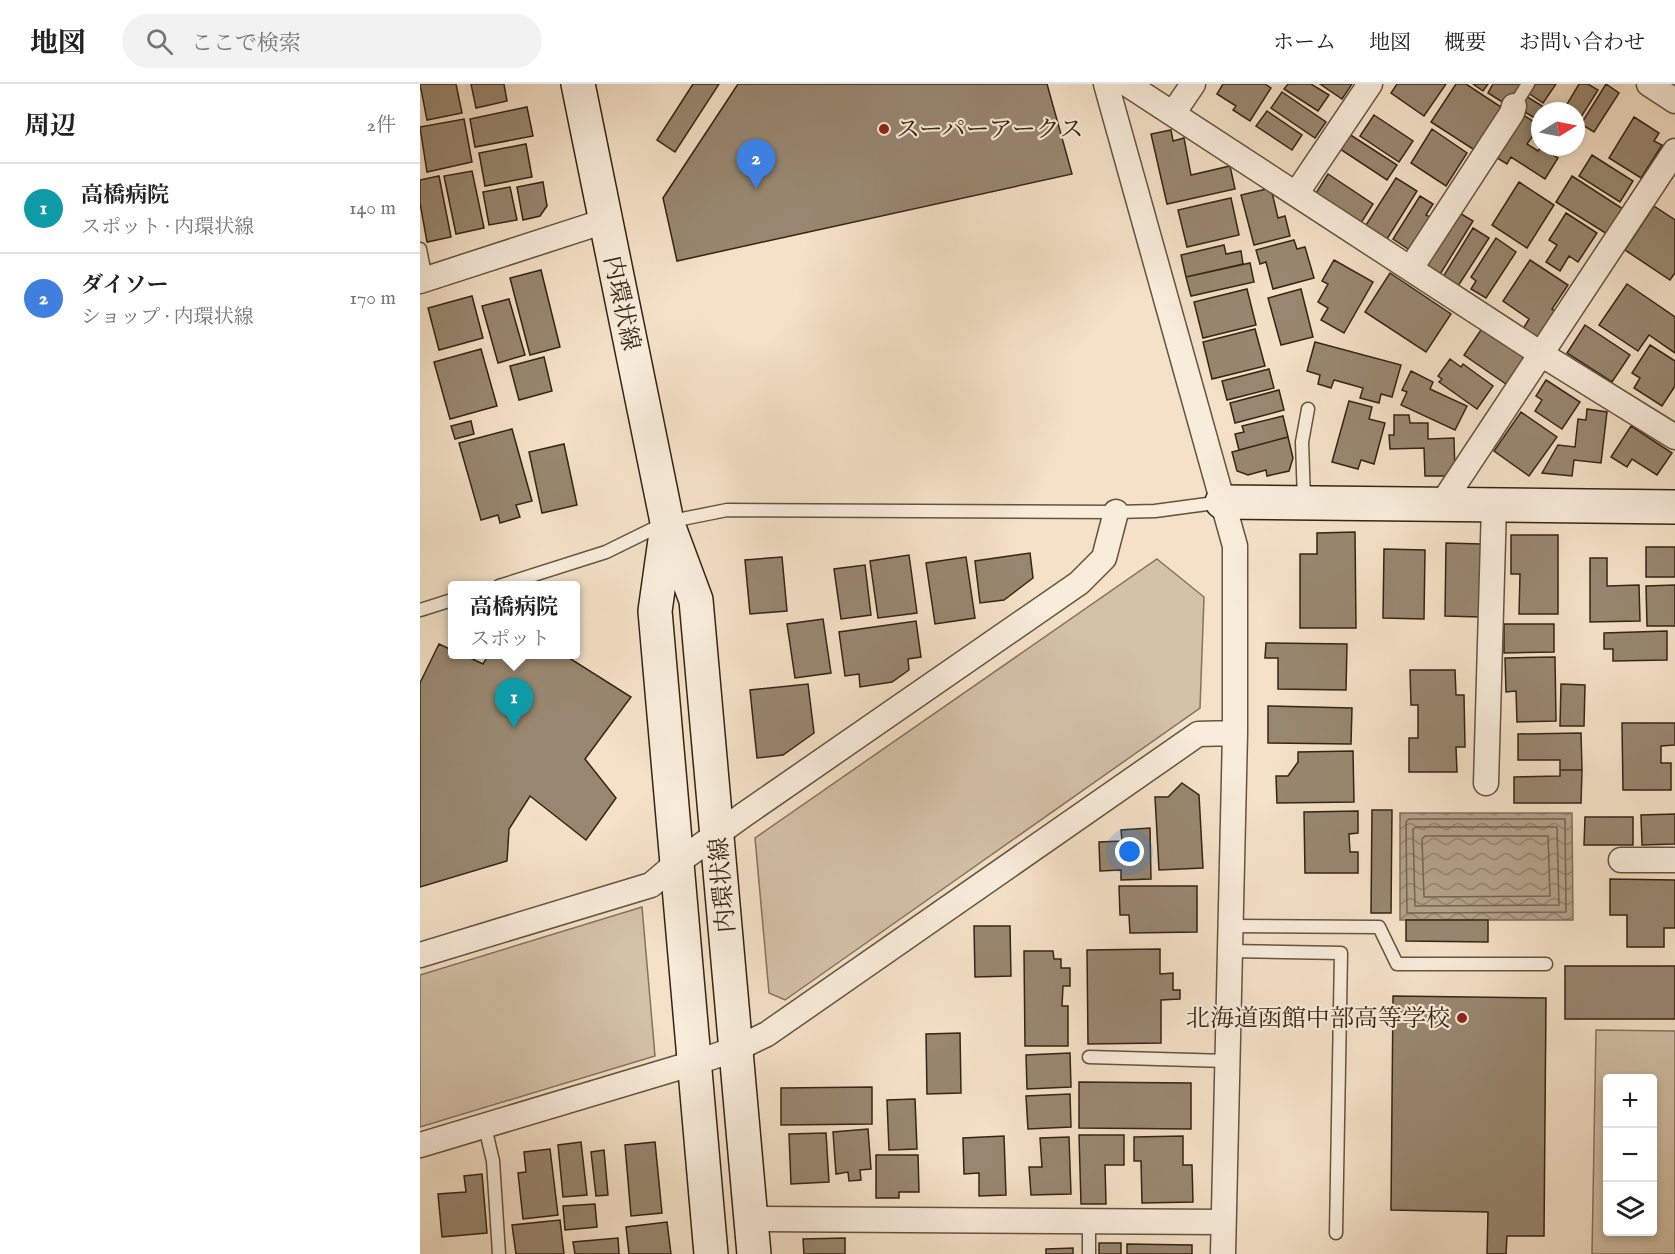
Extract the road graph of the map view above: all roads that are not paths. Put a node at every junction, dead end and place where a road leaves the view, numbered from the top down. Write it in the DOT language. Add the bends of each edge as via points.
graph roads {
  1 [pos="578,84"];
  2 [pos="1106,84"];
  3 [pos="1127,84"];
  4 [pos="1192,84"];
  5 [pos="1370,84"];
  6 [pos="1528,84"];
  7 [pos="1649,84"];
  8 [pos="1675,101"];
  9 [pos="1514,106"];
  10 [pos="1174,112"];
  11 [pos="1675,151"];
  12 [pos="1296,194"];
  13 [pos="605,221"];
  14 [pos="420,249"];
  15 [pos="1411,268"];
  16 [pos="423,280"];
  17 [pos="1541,354"];
  18 [pos="1308,409"];
  19 [pos="1675,437"];
  20 [pos="1222,502"];
  21 [pos="1304,502"];
  22 [pos="1441,504"];
  23 [pos="1494,505"];
  24 [pos="1675,507"];
  25 [pos="1116,512"];
  26 [pos="667,522"];
  27 [pos="512,581"];
  28 [pos="448,602"];
  29 [pos="420,610"];
  30 [pos="1235,733"];
  31 [pos="1486,783"];
  32 [pos="717,834"];
  33 [pos="1621,860"];
  34 [pos="1675,860"];
  35 [pos="678,862"];
  36 [pos="1230,926"];
  37 [pos="1230,951"];
  38 [pos="420,955"];
  39 [pos="1546,964"];
  40 [pos="736,1049"];
  41 [pos="1089,1057"];
  42 [pos="1227,1061"];
  43 [pos="694,1063"];
  44 [pos="485,1127"];
  45 [pos="420,1145"];
  46 [pos="751,1219"];
  47 [pos="1089,1221"];
  48 [pos="1223,1222"];
  49 [pos="1336,1233"];
  50 [pos="499,1254"];
  51 [pos="711,1254"];
  52 [pos="754,1254"];
  53 [pos="1089,1254"];
  54 [pos="1222,1254"];
  1 -- 13 [label="street, 内環状線"];
  2 -- 20 [label="street"];
  3 -- 10 [label="street"];
  4 -- 10 [label="street"];
  5 -- 12 [label="street"];
  6 -- 9 [label="lane"];
  7 -- 8 [label="street"];
  9 -- 15 [label="street"];
  10 -- 12 [label="street"];
  11 -- 17 [label="street"];
  12 -- 15 [label="street"];
  13 -- 16 [label="street"];
  13 -- 26 [label="street, 内環状線"];
  14 -- 16 [label="lane"];
  15 -- 17 [label="street"];
  17 -- 19 [label="street"];
  17 -- 22 [label="street"];
  18 -- 21 [label="lane" via="1302,442"];
  20 -- 21 [label="street"];
  20 -- 25 [label="lane"];
  20 -- 30 [label="street" via="1235,546"];
  21 -- 22 [label="street"];
  22 -- 23 [label="street"];
  23 -- 24 [label="street"];
  23 -- 31 [label="street"];
  25 -- 26 [label="lane" via="727,510"];
  25 -- 32 [label="street" via="1104,558 1079,583"];
  26 -- 27 [label="lane" via="606,552"];
  26 -- 32 [label="street, 内環状線" via="696,600"];
  26 -- 35 [label="street, 内環状線" via="656,610"];
  28 -- 29 [label="lane"];
  30 -- 36 [label="street"];
  30 -- 40 [label="street" via="1198,734 767,1034"];
  32 -- 35 [label="street"];
  32 -- 40 [label="street, 内環状線"];
  33 -- 34 [label="street"];
  35 -- 38 [label="street" via="651,885"];
  35 -- 43 [label="street, 内環状線"];
  36 -- 37 [label="street"];
  36 -- 39 [label="lane" via="1379,927 1397,964"];
  37 -- 42 [label="street"];
  37 -- 49 [label="lane" via="1341,953"];
  40 -- 43 [label="street"];
  40 -- 46 [label="street, 内環状線"];
  41 -- 42 [label="lane"];
  42 -- 48 [label="street"];
  43 -- 44 [label="street"];
  43 -- 51 [label="street, 内環状線"];
  44 -- 45 [label="street"];
  44 -- 50 [label="lane" via="493,1161"];
  46 -- 47 [label="street"];
  46 -- 52 [label="street, 内環状線"];
  47 -- 48 [label="street"];
  47 -- 53 [label="lane"];
  48 -- 54 [label="street"];
}
